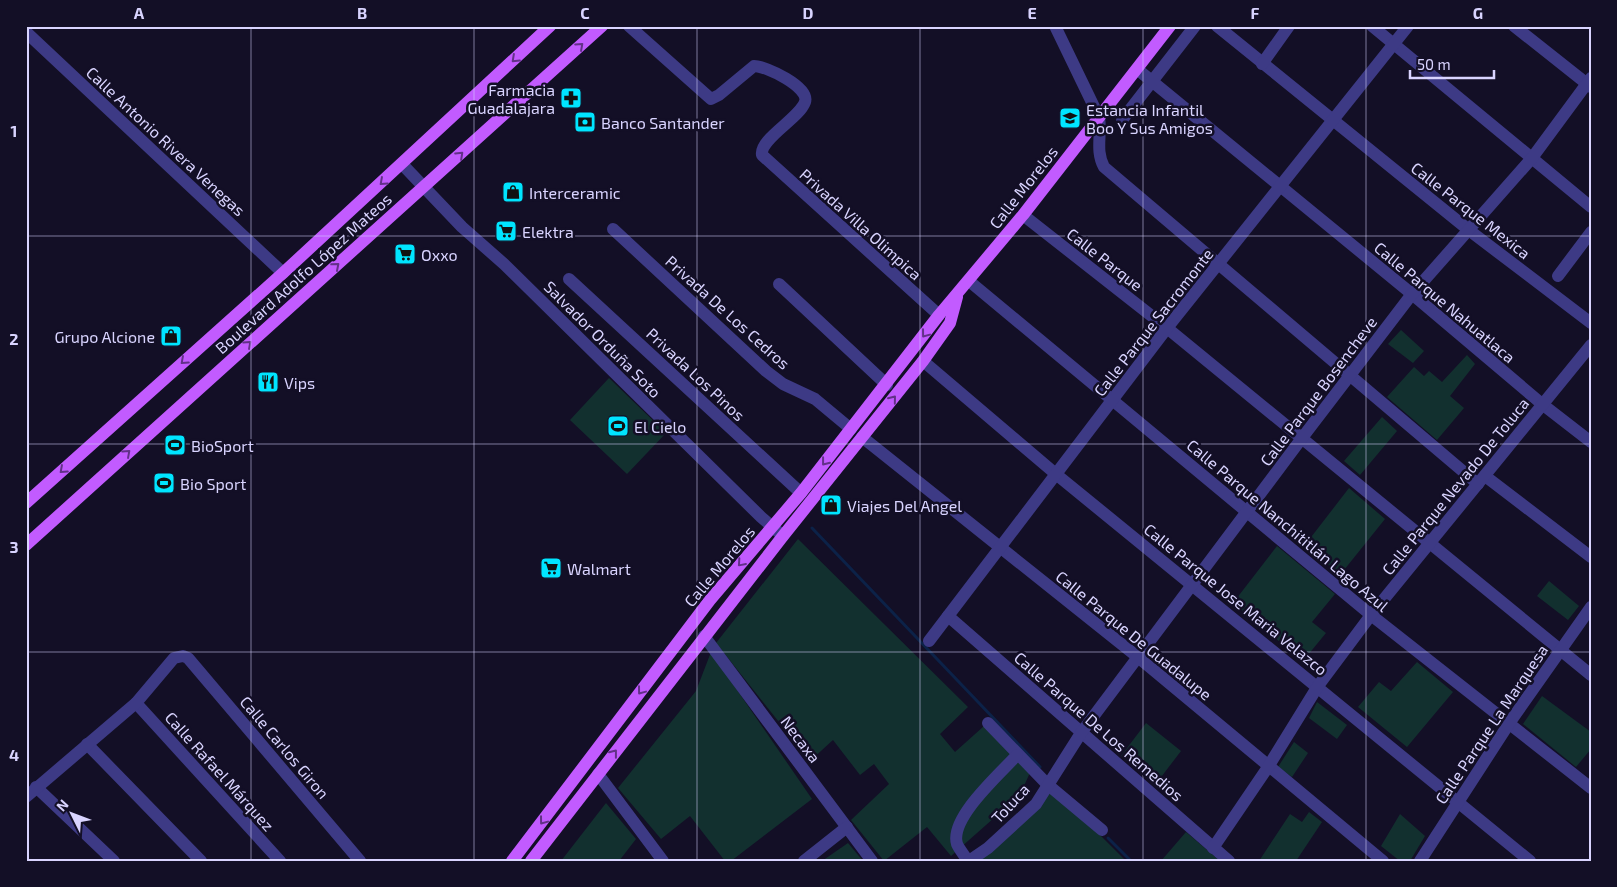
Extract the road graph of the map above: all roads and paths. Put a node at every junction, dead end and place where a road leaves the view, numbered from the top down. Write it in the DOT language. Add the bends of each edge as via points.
graph roads {
  1 [pos="550,26"];
  2 [pos="602,26"];
  3 [pos="629,26"];
  4 [pos="1054,26"];
  5 [pos="1170,26"];
  6 [pos="1195,26"];
  7 [pos="1217,26"];
  8 [pos="1289,26"];
  9 [pos="1372,26"];
  10 [pos="1408,26"];
  11 [pos="1514,26"];
  12 [pos="26,32"];
  13 [pos="1393,45"];
  14 [pos="1262,64"];
  15 [pos="1137,69"];
  16 [pos="1151,82"];
  17 [pos="1589,83"];
  18 [pos="1099,117"];
  19 [pos="1334,119"];
  20 [pos="1122,120"];
  21 [pos="1532,158"];
  22 [pos="402,164"];
  23 [pos="1279,186"];
  24 [pos="424,188"];
  25 [pos="1591,207"];
  26 [pos="1023,215"];
  27 [pos="613,229"];
  28 [pos="1470,231"];
  29 [pos="1591,232"];
  30 [pos="1218,264"];
  31 [pos="282,273"];
  32 [pos="1558,276"];
  33 [pos="569,278"];
  34 [pos="969,281"];
  35 [pos="779,284"];
  36 [pos="1412,294"];
  37 [pos="956,297"];
  38 [pos="939,316"];
  39 [pos="1591,323"];
  40 [pos="1167,328"];
  41 [pos="1591,345"];
  42 [pos="923,361"];
  43 [pos="1350,377"];
  44 [pos="887,385"];
  45 [pos="1113,401"];
  46 [pos="1542,404"];
  47 [pos="851,428"];
  48 [pos="862,436"];
  49 [pos="1302,438"];
  50 [pos="1591,442"];
  51 [pos="1057,475"];
  52 [pos="1482,480"];
  53 [pos="801,493"];
  54 [pos="26,503"];
  55 [pos="1248,511"];
  56 [pos="773,526"];
  57 [pos="783,536"];
  58 [pos="1431,543"];
  59 [pos="26,545"];
  60 [pos="999,548"];
  61 [pos="1591,557"];
  62 [pos="1194,584"];
  63 [pos="1591,607"];
  64 [pos="948,616"];
  65 [pos="1371,616"];
  66 [pos="704,636"];
  67 [pos="929,641"];
  68 [pos="1560,650"];
  69 [pos="1139,658"];
  70 [pos="1591,674"];
  71 [pos="1318,686"];
  72 [pos="136,703"];
  73 [pos="1510,722"];
  74 [pos="988,723"];
  75 [pos="1082,733"];
  76 [pos="87,744"];
  77 [pos="1017,754"];
  78 [pos="1268,767"];
  79 [pos="598,774"];
  80 [pos="1047,784"];
  81 [pos="36,787"];
  82 [pos="1591,788"];
  83 [pos="26,796"];
  84 [pos="1459,801"];
  85 [pos="847,827"];
  86 [pos="1102,830"];
  87 [pos="1213,848"];
  88 [pos="114,861"];
  89 [pos="201,861"];
  90 [pos="280,861"];
  91 [pos="360,861"];
  92 [pos="512,861"];
  93 [pos="531,861"];
  94 [pos="663,861"];
  95 [pos="804,861"];
  96 [pos="872,861"];
  97 [pos="968,861"];
  98 [pos="1229,861"];
  99 [pos="1383,861"];
  100 [pos="1420,861"];
  101 [pos="1530,861"];
  1 -- 22 [label="main road, Boulevard Adolfo López Mateos, one-way"];
  24 -- 2 [label="main road, Boulevard Adolfo López Mateos, one-way"];
  3 -- 38 [label="street, Privada Villa Olimpica" via="712,99 748,70 758,66 795,84 806,100 801,110 764,146 762,155"];
  4 -- 18 [label="street"];
  5 -- 15 [label="main road, Calle Morelos"];
  6 -- 16 [label="street"];
  7 -- 14 [label="street, Calle Parque Mexica"];
  8 -- 14 [label="street"];
  9 -- 13 [label="street"];
  10 -- 13 [label="street, Calle Parque Sacromonte"];
  11 -- 17 [label="street"];
  12 -- 31 [label="street, Calle Antonio Rivera Venegas"];
  13 -- 19 [label="street, Calle Parque Sacromonte"];
  13 -- 21 [label="street"];
  14 -- 19 [label="street, Calle Parque Mexica"];
  15 -- 16 [label="street, Calle Parque Nahuatlaca"];
  15 -- 18 [label="main road, Calle Morelos"];
  16 -- 20 [label="street"];
  16 -- 23 [label="street, Calle Parque Nahuatlaca"];
  17 -- 21 [label="street, Calle Parque Bosencheve"];
  18 -- 26 [label="main road, Calle Morelos"];
  18 -- 30 [label="street" via="1098,149 1104,166"];
  19 -- 23 [label="street, Calle Parque Sacromonte"];
  19 -- 28 [label="street, Calle Parque Mexica"];
  21 -- 25 [label="street"];
  21 -- 28 [label="street, Calle Parque Bosencheve"];
  22 -- 24 [label="street, Salvador Orduña Soto"];
  22 -- 31 [label="main road, Boulevard Adolfo López Mateos, one-way"];
  23 -- 30 [label="street, Calle Parque Sacromonte"];
  23 -- 36 [label="street, Calle Parque Nahuatlaca"];
  24 -- 56 [label="street, Salvador Orduña Soto"];
  59 -- 24 [label="main road, Boulevard Adolfo López Mateos, one-way"];
  26 -- 34 [label="main road, Calle Morelos"];
  26 -- 40 [label="street, Calle Parque"];
  27 -- 47 [label="street, Privada De Los Cedros" via="766,371 783,384 815,399"];
  28 -- 36 [label="street, Calle Parque Bosencheve"];
  28 -- 39 [label="street, Calle Parque Mexica"];
  29 -- 32 [label="street"];
  30 -- 40 [label="street, Calle Parque Sacromonte"];
  30 -- 43 [label="street"];
  31 -- 54 [label="main road, Boulevard Adolfo López Mateos, one-way"];
  33 -- 53 [label="street, Privada Los Pinos"];
  34 -- 37 [label="main road, Calle Morelos"];
  34 -- 45 [label="street, Calle Parque Nanchititlán Lago Azul"];
  35 -- 44 [label="street"];
  36 -- 43 [label="street, Calle Parque Bosencheve"];
  36 -- 46 [label="street, Calle Parque Nahuatlaca"];
  37 -- 38 [label="main road, Calle Morelos"];
  37 -- 42 [label="main road, Calle Morelos" via="950,323"];
  38 -- 44 [label="main road, Calle Morelos, one-way"];
  40 -- 45 [label="street, Calle Parque Sacromonte"];
  40 -- 49 [label="street, Calle Parque"];
  41 -- 46 [label="street, Calle Parque Nevado De Toluca"];
  48 -- 42 [label="main road, Calle Morelos, one-way"];
  42 -- 51 [label="street, Calle Parque Jose Maria Velazco"];
  43 -- 49 [label="street, Calle Parque Bosencheve"];
  43 -- 52 [label="street"];
  44 -- 47 [label="main road, Calle Morelos"];
  45 -- 51 [label="street, Calle Parque Sacromonte"];
  45 -- 55 [label="street, Calle Parque Nanchititlán Lago Azul"];
  46 -- 50 [label="street, Calle Parque Nahuatlaca"];
  46 -- 52 [label="street, Calle Parque Nevado De Toluca"];
  47 -- 53 [label="main road, Calle Morelos, one-way"];
  48 -- 57 [label="main road, Calle Morelos"];
  48 -- 60 [label="street, Calle Parque De Guadalupe"];
  49 -- 55 [label="street, Calle Parque Bosencheve"];
  49 -- 58 [label="street, Calle Parque"];
  51 -- 60 [label="street, Calle Parque Sacromonte"];
  51 -- 62 [label="street, Calle Parque Jose Maria Velazco"];
  52 -- 58 [label="street, Calle Parque Nevado De Toluca"];
  52 -- 61 [label="street"];
  53 -- 56 [label="main road, Calle Morelos"];
  55 -- 62 [label="street, Calle Parque Bosencheve"];
  55 -- 65 [label="street, Calle Parque Nanchititlán Lago Azul"];
  56 -- 57 [label="street, Salvador Orduña Soto"];
  56 -- 92 [label="main road, Calle Morelos, one-way" via="710,600"];
  57 -- 66 [label="main road, Calle Morelos"];
  58 -- 65 [label="street, Calle Parque Nevado De Toluca"];
  58 -- 68 [label="street, Calle Parque"];
  60 -- 64 [label="street, Calle Parque Sacromonte"];
  60 -- 69 [label="street, Calle Parque De Guadalupe"];
  62 -- 69 [label="street, Calle Parque Bosencheve"];
  62 -- 71 [label="street, Calle Parque Jose Maria Velazco"];
  63 -- 68 [label="street, Calle Parque La Marquesa"];
  64 -- 67 [label="street, Calle Parque Sacromonte"];
  64 -- 75 [label="street, Calle Parque De Los Remedios"];
  65 -- 71 [label="street, Calle Parque Nevado De Toluca"];
  65 -- 73 [label="street, Calle Parque Nanchititlán Lago Azul"];
  79 -- 66 [label="main road, Calle Morelos, one-way"];
  66 -- 85 [label="street, Necaxa"];
  68 -- 70 [label="street, Calle Parque"];
  68 -- 73 [label="street, Calle Parque La Marquesa"];
  69 -- 75 [label="street, Calle Parque Bosencheve"];
  69 -- 78 [label="street, Calle Parque De Guadalupe"];
  71 -- 78 [label="street, Calle Parque Nevado De Toluca"];
  71 -- 84 [label="street, Calle Parque Jose Maria Velazco"];
  72 -- 76 [label="street"];
  72 -- 90 [label="street, Calle Rafael Márquez"];
  72 -- 91 [label="street, Calle Carlos Giron" via="174,658 188,658"];
  73 -- 82 [label="street, Calle Parque Nanchititlán Lago Azul"];
  73 -- 84 [label="street, Calle Parque La Marquesa"];
  74 -- 77 [label="street"];
  75 -- 80 [label="street, Toluca"];
  75 -- 87 [label="street, Calle Parque De Los Remedios"];
  76 -- 81 [label="street"];
  76 -- 89 [label="street"];
  77 -- 80 [label="street"];
  77 -- 97 [label="street" via="965,812 959,825 957,843"];
  78 -- 87 [label="street, Calle Parque Nevado De Toluca"];
  78 -- 99 [label="street, Calle Parque De Guadalupe"];
  79 -- 93 [label="main road, Calle Morelos"];
  79 -- 94 [label="street"];
  80 -- 86 [label="street"];
  80 -- 97 [label="street, Toluca" via="1036,804"];
  81 -- 83 [label="street"];
  81 -- 88 [label="street"];
  84 -- 100 [label="street, Calle Parque La Marquesa"];
  84 -- 101 [label="street, Calle Parque Jose Maria Velazco"];
  85 -- 95 [label="street"];
  85 -- 96 [label="street, Necaxa"];
  87 -- 98 [label="street, Calle Parque De Los Remedios"];
}
